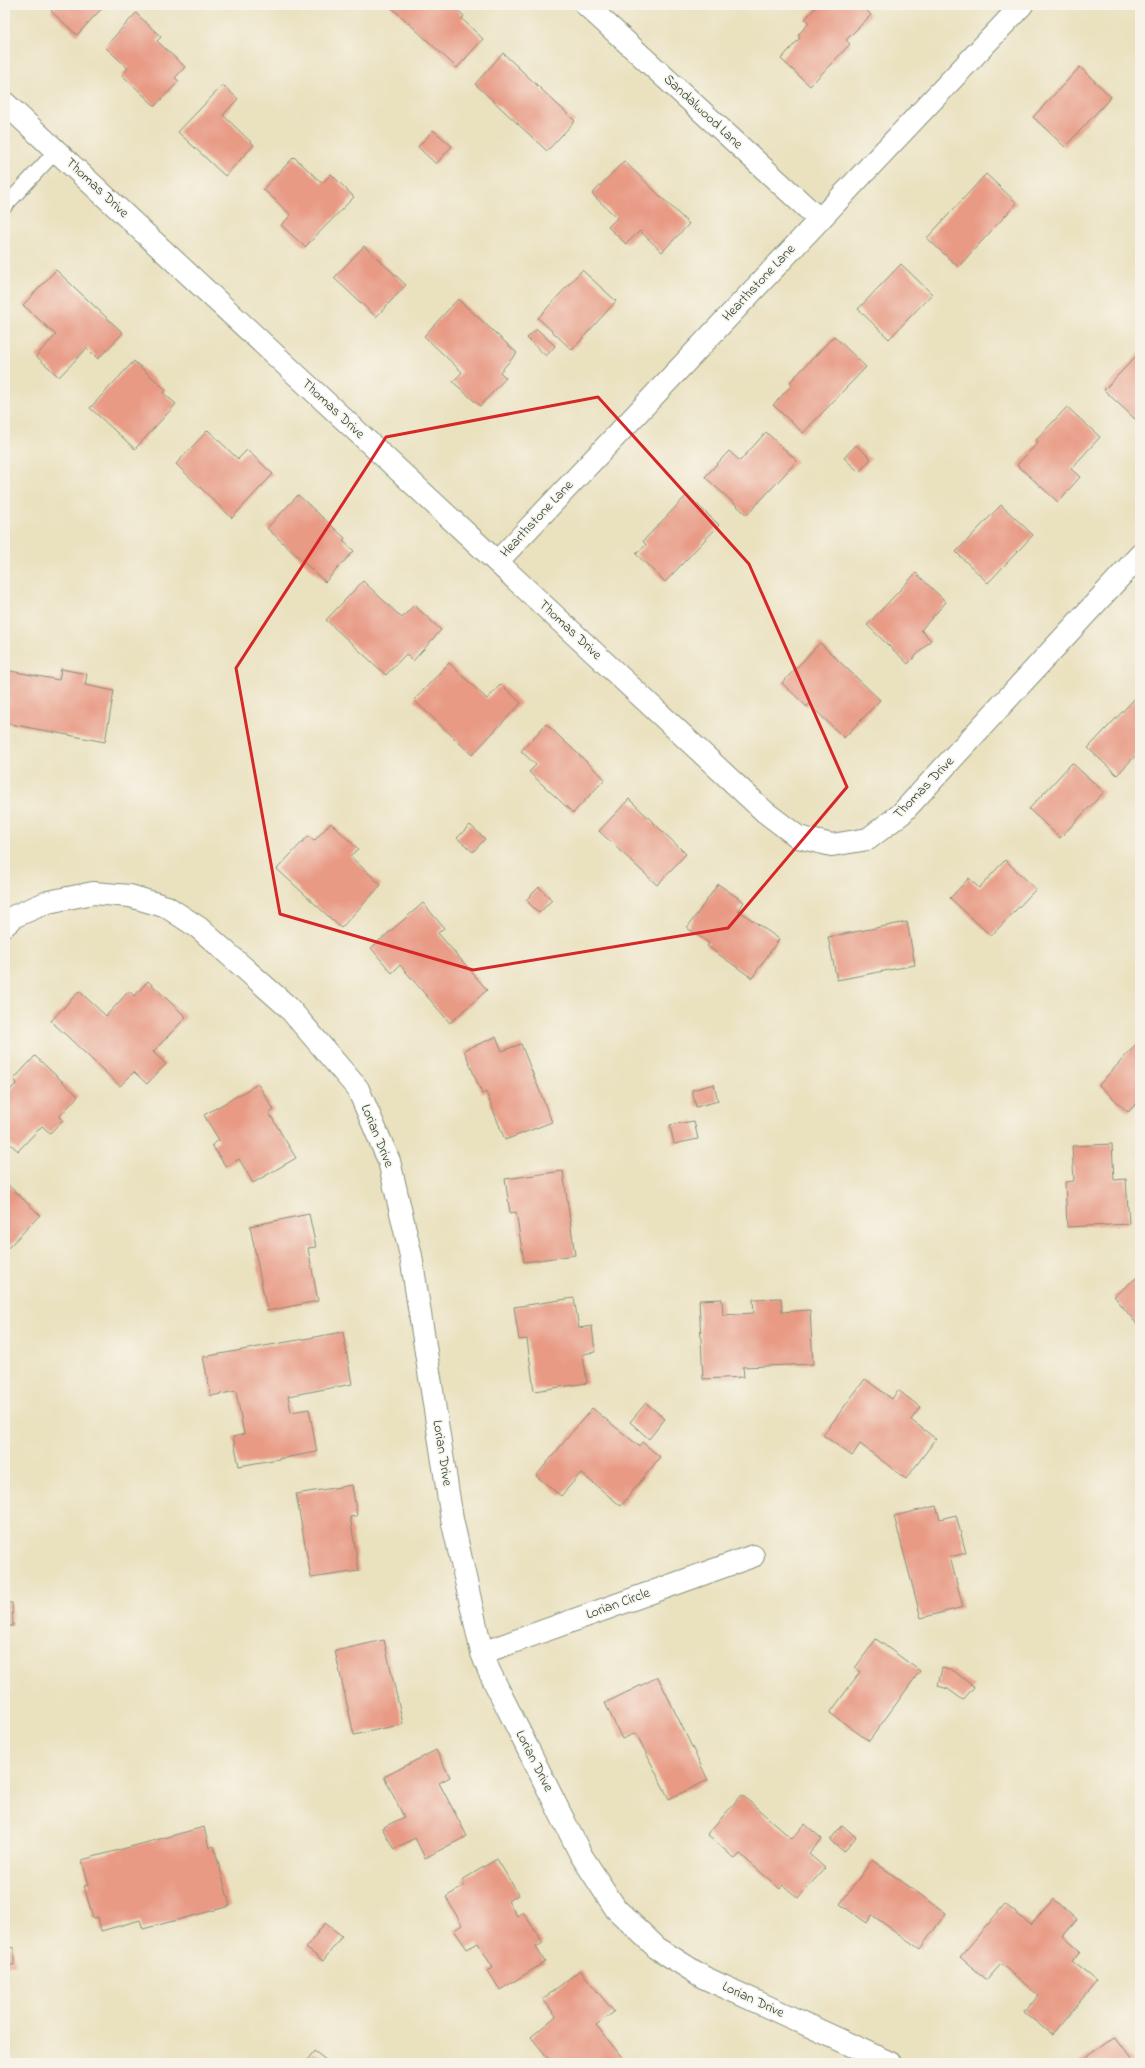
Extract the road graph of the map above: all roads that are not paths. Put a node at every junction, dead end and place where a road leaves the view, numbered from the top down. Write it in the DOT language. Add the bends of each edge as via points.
graph roads {
  1 [pos="586,5"];
  2 [pos="1022,5"];
  3 [pos="5,102"];
  4 [pos="57,150"];
  5 [pos="5,206"];
  6 [pos="820,220"];
  7 [pos="1140,555"];
  8 [pos="497,562"];
  9 [pos="5,925"];
  10 [pos="753,1556"];
  11 [pos="482,1652"];
  12 [pos="890,2063"];
  1 -- 6 [label="street, Sandalwood Lane"];
  2 -- 6 [label="street, Hearthstone Lane"];
  3 -- 4 [label="street, Thomas Drive"];
  4 -- 5 [label="lane"];
  4 -- 8 [label="street, Thomas Drive"];
  6 -- 8 [label="street, Hearthstone Lane"];
  7 -- 8 [label="street, Thomas Drive" via="901,814 868,839 832,846 798,837 765,812"];
  9 -- 11 [label="street, Lorian Drive" via="16,916 48,902 93,893 130,896 167,907 199,928 288,1007 358,1090 389,1161 411,1256 452,1519"];
  10 -- 11 [label="street, Lorian Circle"];
  11 -- 12 [label="street, Lorian Drive" via="489,1671 581,1855 616,1909 657,1948 702,1977"];
}
